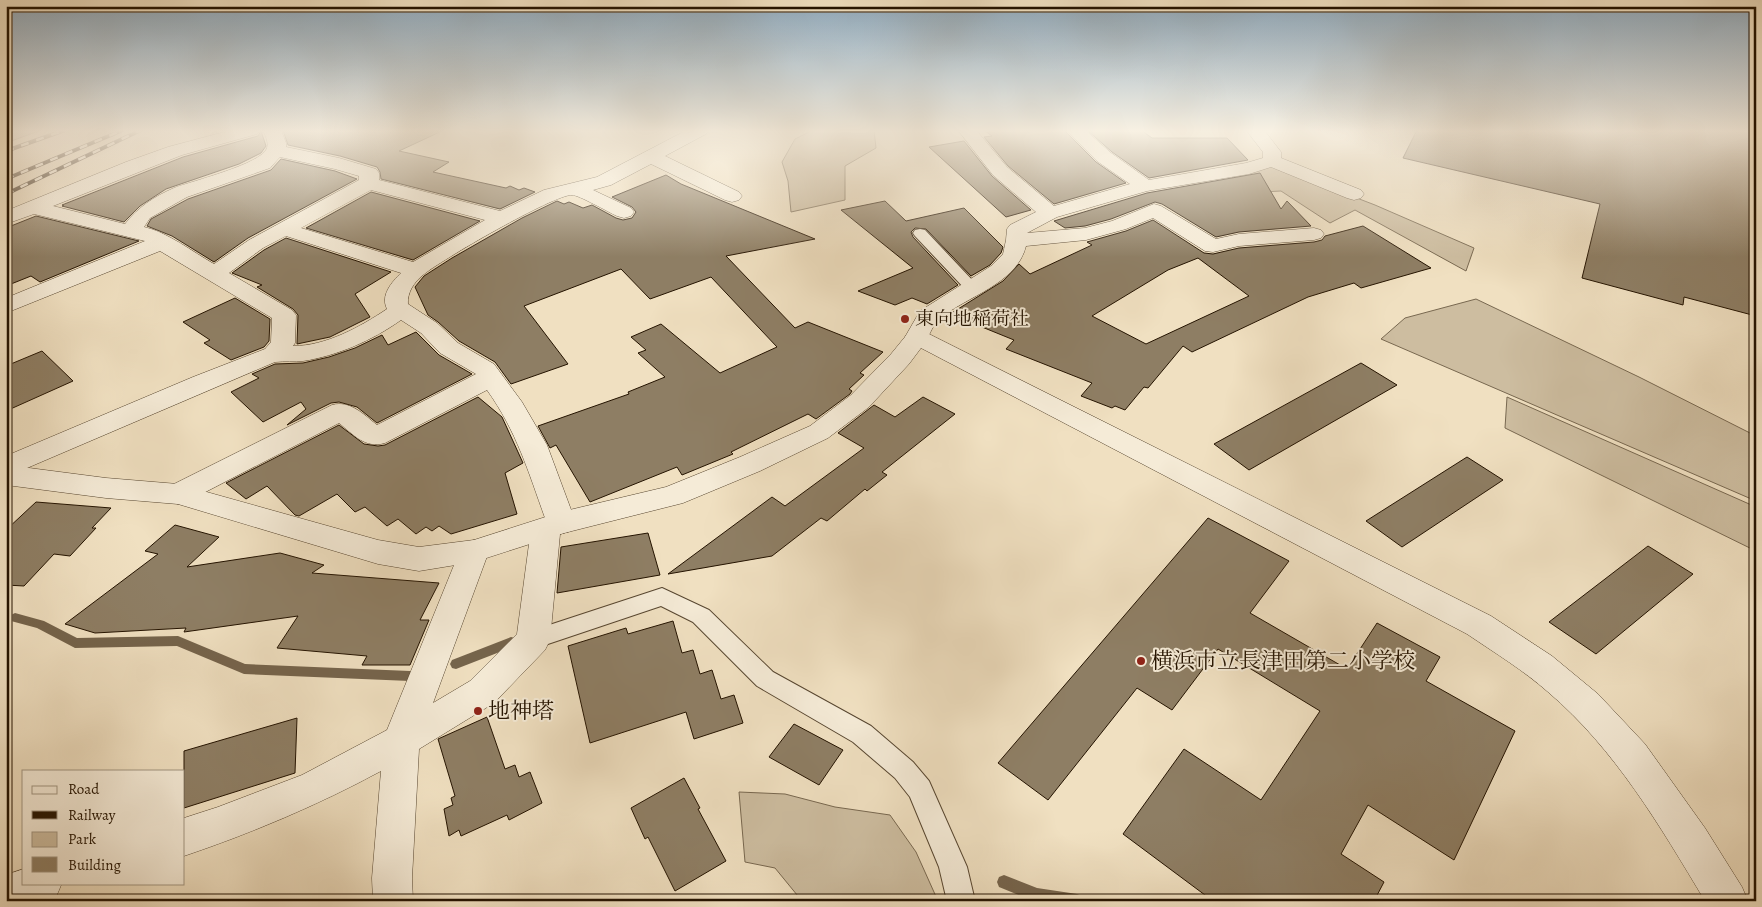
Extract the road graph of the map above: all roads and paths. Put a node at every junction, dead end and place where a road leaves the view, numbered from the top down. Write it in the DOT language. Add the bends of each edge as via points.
graph roads {
  1 [pos="118,172"];
  2 [pos="239,172"];
  3 [pos="367,172"];
  4 [pos="621,172"];
  5 [pos="683,172"];
  6 [pos="1002,172"];
  7 [pos="1126,172"];
  8 [pos="1223,172"];
  9 [pos="1300,172"];
  10 [pos="369,183"];
  11 [pos="1145,186"];
  12 [pos="574,188"];
  13 [pos="1354,194"];
  14 [pos="732,196"];
  15 [pos="33,207"];
  16 [pos="624,212"];
  17 [pos="1050,213"];
  18 [pos="6,218"];
  19 [pos="502,218"];
  20 [pos="284,229"];
  21 [pos="130,232"];
  22 [pos="920,233"];
  23 [pos="1314,234"];
  24 [pos="1017,240"];
  25 [pos="162,242"];
  26 [pos="416,270"];
  27 [pos="214,274"];
  28 [pos="971,287"];
  29 [pos="6,306"];
  30 [pos="401,310"];
  31 [pos="917,337"];
  32 [pos="276,353"];
  33 [pos="491,378"];
  34 [pos="6,467"];
  35 [pos="6,476"];
  36 [pos="178,494"];
  37 [pos="554,526"];
  38 [pos="474,551"];
  39 [pos="533,640"];
  40 [pos="401,741"];
  41 [pos="185,837"];
  42 [pos="39,884"];
  43 [pos="6,895"];
  44 [pos="394,901"];
  45 [pos="961,901"];
  46 [pos="1728,901"];
  1 -- 15 [label="street"];
  2 -- 21 [label="street" via="180,193 143,214"];
  3 -- 10 [label="street"];
  4 -- 12 [label="street" via="604,181"];
  5 -- 14 [label="street"];
  6 -- 17 [label="street"];
  7 -- 11 [label="street"];
  8 -- 11 [label="street"];
  9 -- 13 [label="street"];
  10 -- 19 [label="street"];
  10 -- 20 [label="street"];
  11 -- 17 [label="street"];
  12 -- 16 [label="street"];
  12 -- 19 [label="street" via="551,194"];
  15 -- 18 [label="street"];
  15 -- 21 [label="street"];
  17 -- 24 [label="street" via="1017,229"];
  19 -- 26 [label="street"];
  20 -- 26 [label="street"];
  20 -- 27 [label="street" via="256,244"];
  21 -- 25 [label="street" via="147,234"];
  22 -- 28 [label="lane"];
  23 -- 24 [label="street" via="1239,240 1213,246 1154,210 1086,234"];
  24 -- 28 [label="street" via="1013,256 999,271"];
  25 -- 27 [label="street"];
  25 -- 29 [label="street"];
  26 -- 30 [label="street" via="401,286 396,297"];
  27 -- 32 [label="street" via="284,315 283,343"];
  28 -- 31 [label="street" via="928,316"];
  30 -- 32 [label="street" via="348,340 302,353"];
  30 -- 33 [label="street" via="429,328 449,348"];
  31 -- 37 [label="street" via="860,401 819,432 673,496"];
  31 -- 46 [label="street" via="1479,624 1519,651 1567,688 1633,757 1663,796"];
  32 -- 34 [label="street"];
  33 -- 36 [label="street" via="375,437 341,411"];
  33 -- 37 [label="street" via="513,408 533,445"];
  35 -- 36 [label="street"];
  36 -- 38 [label="street" via="378,552 419,558"];
  37 -- 38 [label="street"];
  37 -- 39 [label="street"];
  38 -- 40 [label="street"];
  39 -- 40 [label="street" via="482,692"];
  39 -- 45 [label="lane" via="662,597 701,616 765,678 862,734 904,770 924,797 953,867"];
  40 -- 41 [label="street" via="315,787"];
  40 -- 44 [label="street" via="392,878"];
  42 -- 43 [label="street"];
}
